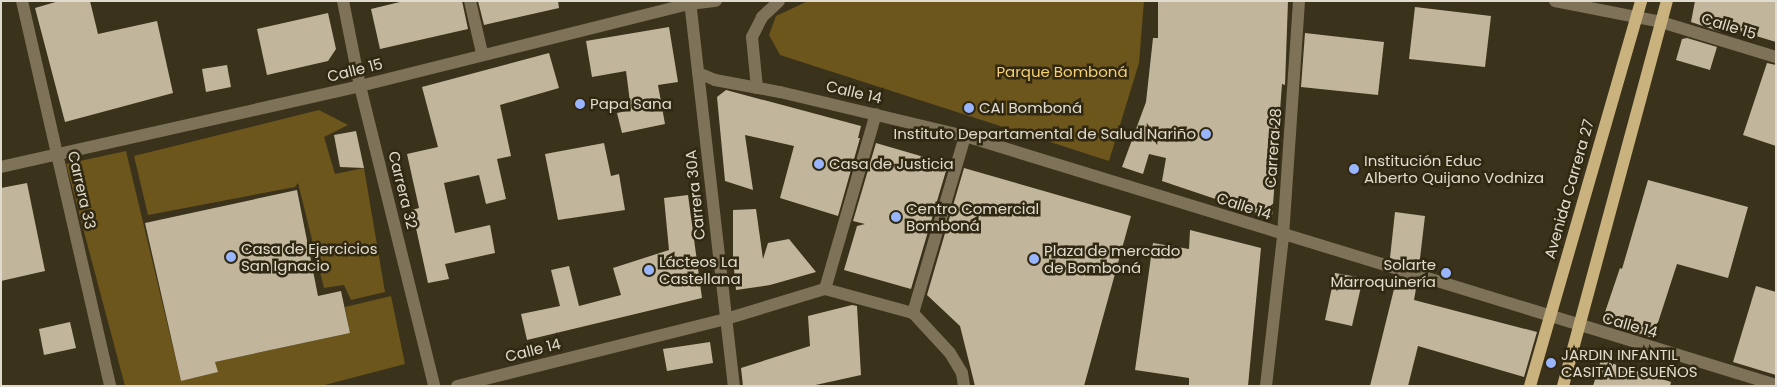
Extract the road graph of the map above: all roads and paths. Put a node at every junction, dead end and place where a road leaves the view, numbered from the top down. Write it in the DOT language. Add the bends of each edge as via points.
graph roads {
  1 [pos="22,1"];
  2 [pos="343,1"];
  3 [pos="470,1"];
  4 [pos="716,1"];
  5 [pos="779,1"];
  6 [pos="1299,1"];
  7 [pos="1555,1"];
  8 [pos="1641,1"];
  9 [pos="1668,1"];
  10 [pos="690,3"];
  11 [pos="1636,18"];
  12 [pos="1661,22"];
  13 [pos="482,53"];
  14 [pos="1776,58"];
  15 [pos="698,73"];
  16 [pos="360,86"];
  17 [pos="757,88"];
  18 [pos="876,114"];
  19 [pos="964,136"];
  20 [pos="57,154"];
  21 [pos="1,167"];
  22 [pos="1283,236"];
  23 [pos="825,289"];
  24 [pos="913,313"];
  25 [pos="1549,318"];
  26 [pos="726,319"];
  27 [pos="1579,327"];
  28 [pos="1776,385"];
  29 [pos="110,386"];
  30 [pos="434,386"];
  31 [pos="457,386"];
  32 [pos="734,386"];
  33 [pos="964,386"];
  34 [pos="1266,386"];
  35 [pos="1530,386"];
  36 [pos="1562,386"];
  1 -- 20 [label="street, Carrera 33"];
  2 -- 16 [label="street, Carrera 32"];
  3 -- 13 [label="street"];
  4 -- 10 [label="street, Calle 15"];
  5 -- 17 [label="street" via="762,18 752,37"];
  6 -- 22 [label="street, Carrera 28"];
  7 -- 11 [label="street, Calle 15"];
  8 -- 11 [label="main road, Avenida Carrera 27"];
  9 -- 12 [label="main road"];
  10 -- 13 [label="street, Calle 15"];
  10 -- 15 [label="street, Carrera 30A"];
  11 -- 12 [label="street, Calle 15"];
  11 -- 25 [label="main road, Avenida Carrera 27"];
  12 -- 14 [label="street, Calle 15"];
  12 -- 27 [label="main road"];
  13 -- 16 [label="street, Calle 15"];
  15 -- 17 [label="street, Calle 14" via="715,80"];
  15 -- 26 [label="street, Carrera 30A"];
  16 -- 20 [label="street, Calle 15"];
  16 -- 30 [label="street, Carrera 32"];
  17 -- 18 [label="street, Calle 14"];
  18 -- 19 [label="street, Calle 14"];
  18 -- 23 [label="street"];
  19 -- 22 [label="street, Calle 14"];
  19 -- 24 [label="street"];
  20 -- 21 [label="street, Calle 15"];
  20 -- 29 [label="street, Carrera 33"];
  22 -- 25 [label="street, Calle 14"];
  22 -- 34 [label="street, Carrera 28"];
  23 -- 24 [label="street"];
  23 -- 26 [label="street, Calle 14"];
  24 -- 33 [label="street" via="950,353 962,374"];
  25 -- 27 [label="street, Calle 14"];
  25 -- 35 [label="main road, Avenida Carrera 27"];
  26 -- 31 [label="street, Calle 14"];
  26 -- 32 [label="street, Carrera 30A"];
  27 -- 28 [label="street, Calle 14"];
  27 -- 36 [label="main road"];
}
